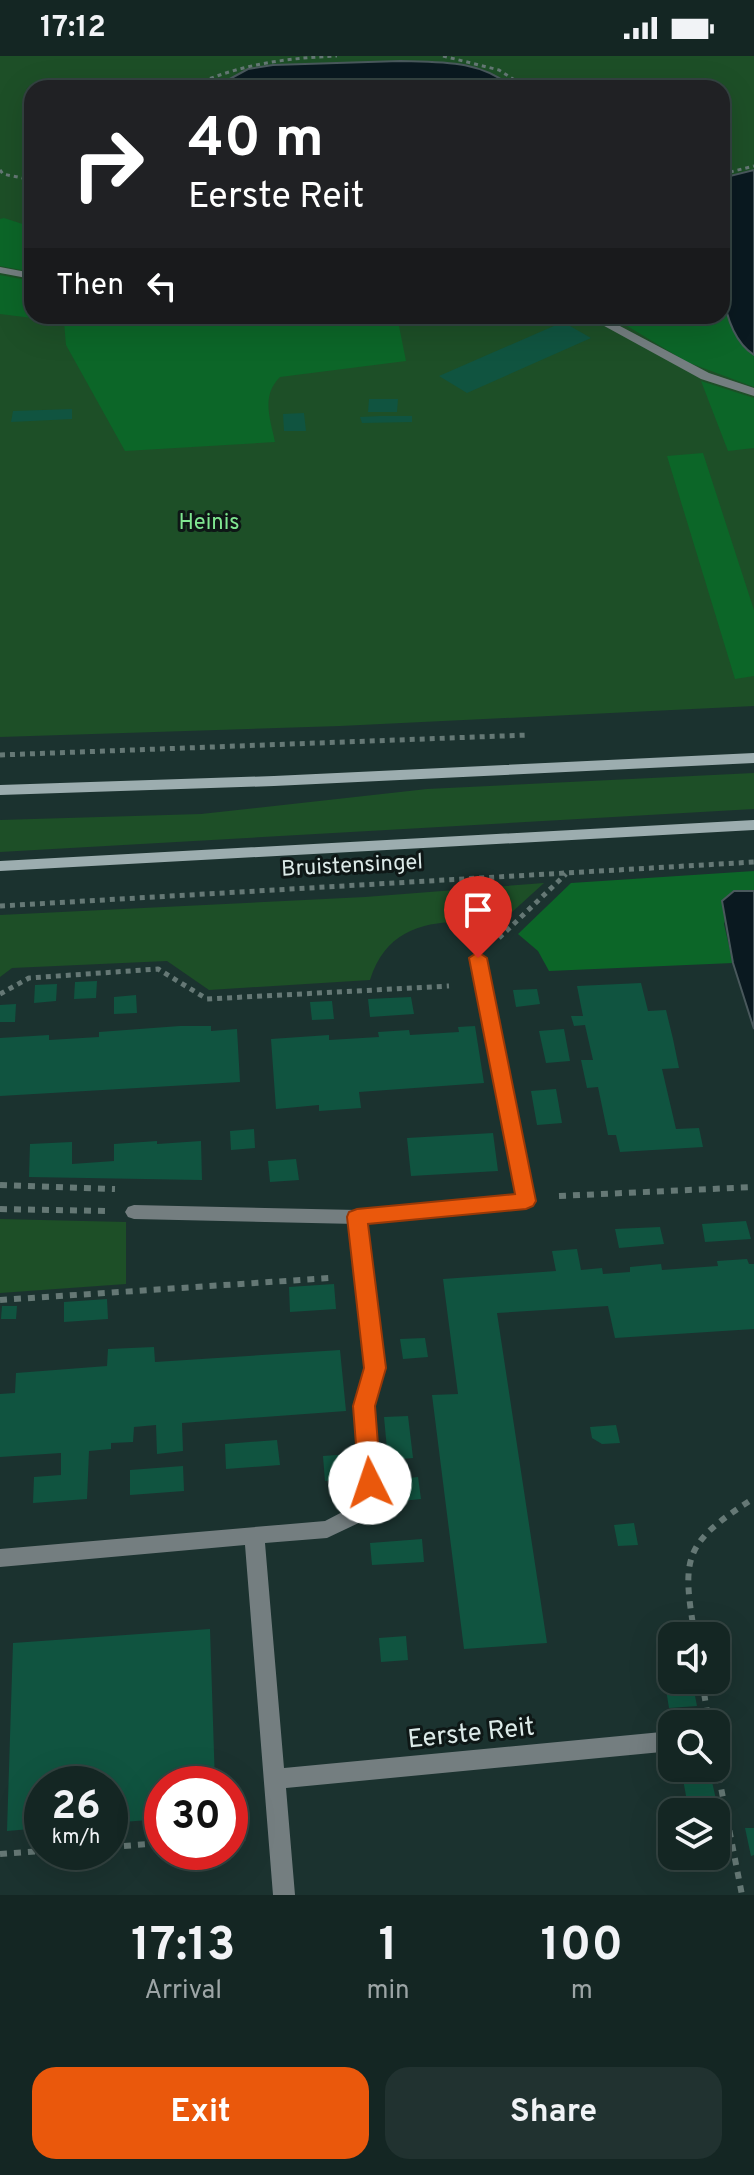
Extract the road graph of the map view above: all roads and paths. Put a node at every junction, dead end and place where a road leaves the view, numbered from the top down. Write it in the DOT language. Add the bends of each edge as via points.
graph roads {
  1 [pos="337,56"];
  2 [pos="443,56"];
  3 [pos="204,80"];
  4 [pos="519,80"];
  5 [pos="754,166"];
  6 [pos="0,170"];
  7 [pos="730,172"];
  8 [pos="24,178"];
  9 [pos="0,270"];
  10 [pos="24,274"];
  11 [pos="607,324"];
  12 [pos="754,392"];
  13 [pos="536,735"];
  14 [pos="0,755"];
  15 [pos="754,758"];
  16 [pos="0,790"];
  17 [pos="754,825"];
  18 [pos="754,862"];
  19 [pos="0,866"];
  20 [pos="566,874"];
  21 [pos="0,906"];
  22 [pos="478,958"];
  23 [pos="483,984"];
  24 [pos="0,994"];
  25 [pos="754,1187"];
  26 [pos="526,1201"];
  27 [pos="0,1209"];
  28 [pos="134,1212"];
  29 [pos="357,1217"];
  30 [pos="363,1275"];
  31 [pos="0,1300"];
  32 [pos="754,1498"];
  33 [pos="254,1536"];
  34 [pos="0,1558"];
  35 [pos="693,1622"];
  36 [pos="658,1742"];
  37 [pos="274,1779"];
  38 [pos="720,1782"];
  39 [pos="24,1852"];
  40 [pos="0,1854"];
  41 [pos="284,1895"];
  42 [pos="742,1895"];
  1 -- 3 [label="path" via="262,60"];
  2 -- 4 [label="path"];
  5 -- 7 [label="path"];
  6 -- 8 [label="path"];
  9 -- 10 [label="street"];
  11 -- 12 [label="street" via="681,365"];
  13 -- 14 [label="path"];
  15 -- 16 [label="main road"];
  17 -- 19 [label="main road, Bruistensingel"];
  18 -- 20 [label="path, Bruistensingel"];
  20 -- 21 [label="path, Bruistensingel"];
  20 -- 22 [label="path"];
  22 -- 23 [label="street"];
  23 -- 24 [label="path" via="207,999 158,969 29,978"];
  23 -- 26 [label="street"];
  25 -- 26 [label="path"];
  26 -- 29 [label="street"];
  27 -- 28 [label="path"];
  28 -- 29 [label="street"];
  29 -- 30 [label="street"];
  30 -- 31 [label="path"];
  30 -- 33 [label="street" via="375,1368 364,1406 370,1483 358,1514 327,1529"];
  32 -- 35 [label="path" via="723,1518 693,1552 686,1578"];
  33 -- 34 [label="street"];
  33 -- 37 [label="street"];
  36 -- 37 [label="street, Eerste Reit"];
  37 -- 41 [label="street"];
  38 -- 42 [label="path"];
  39 -- 40 [label="path"];
}
